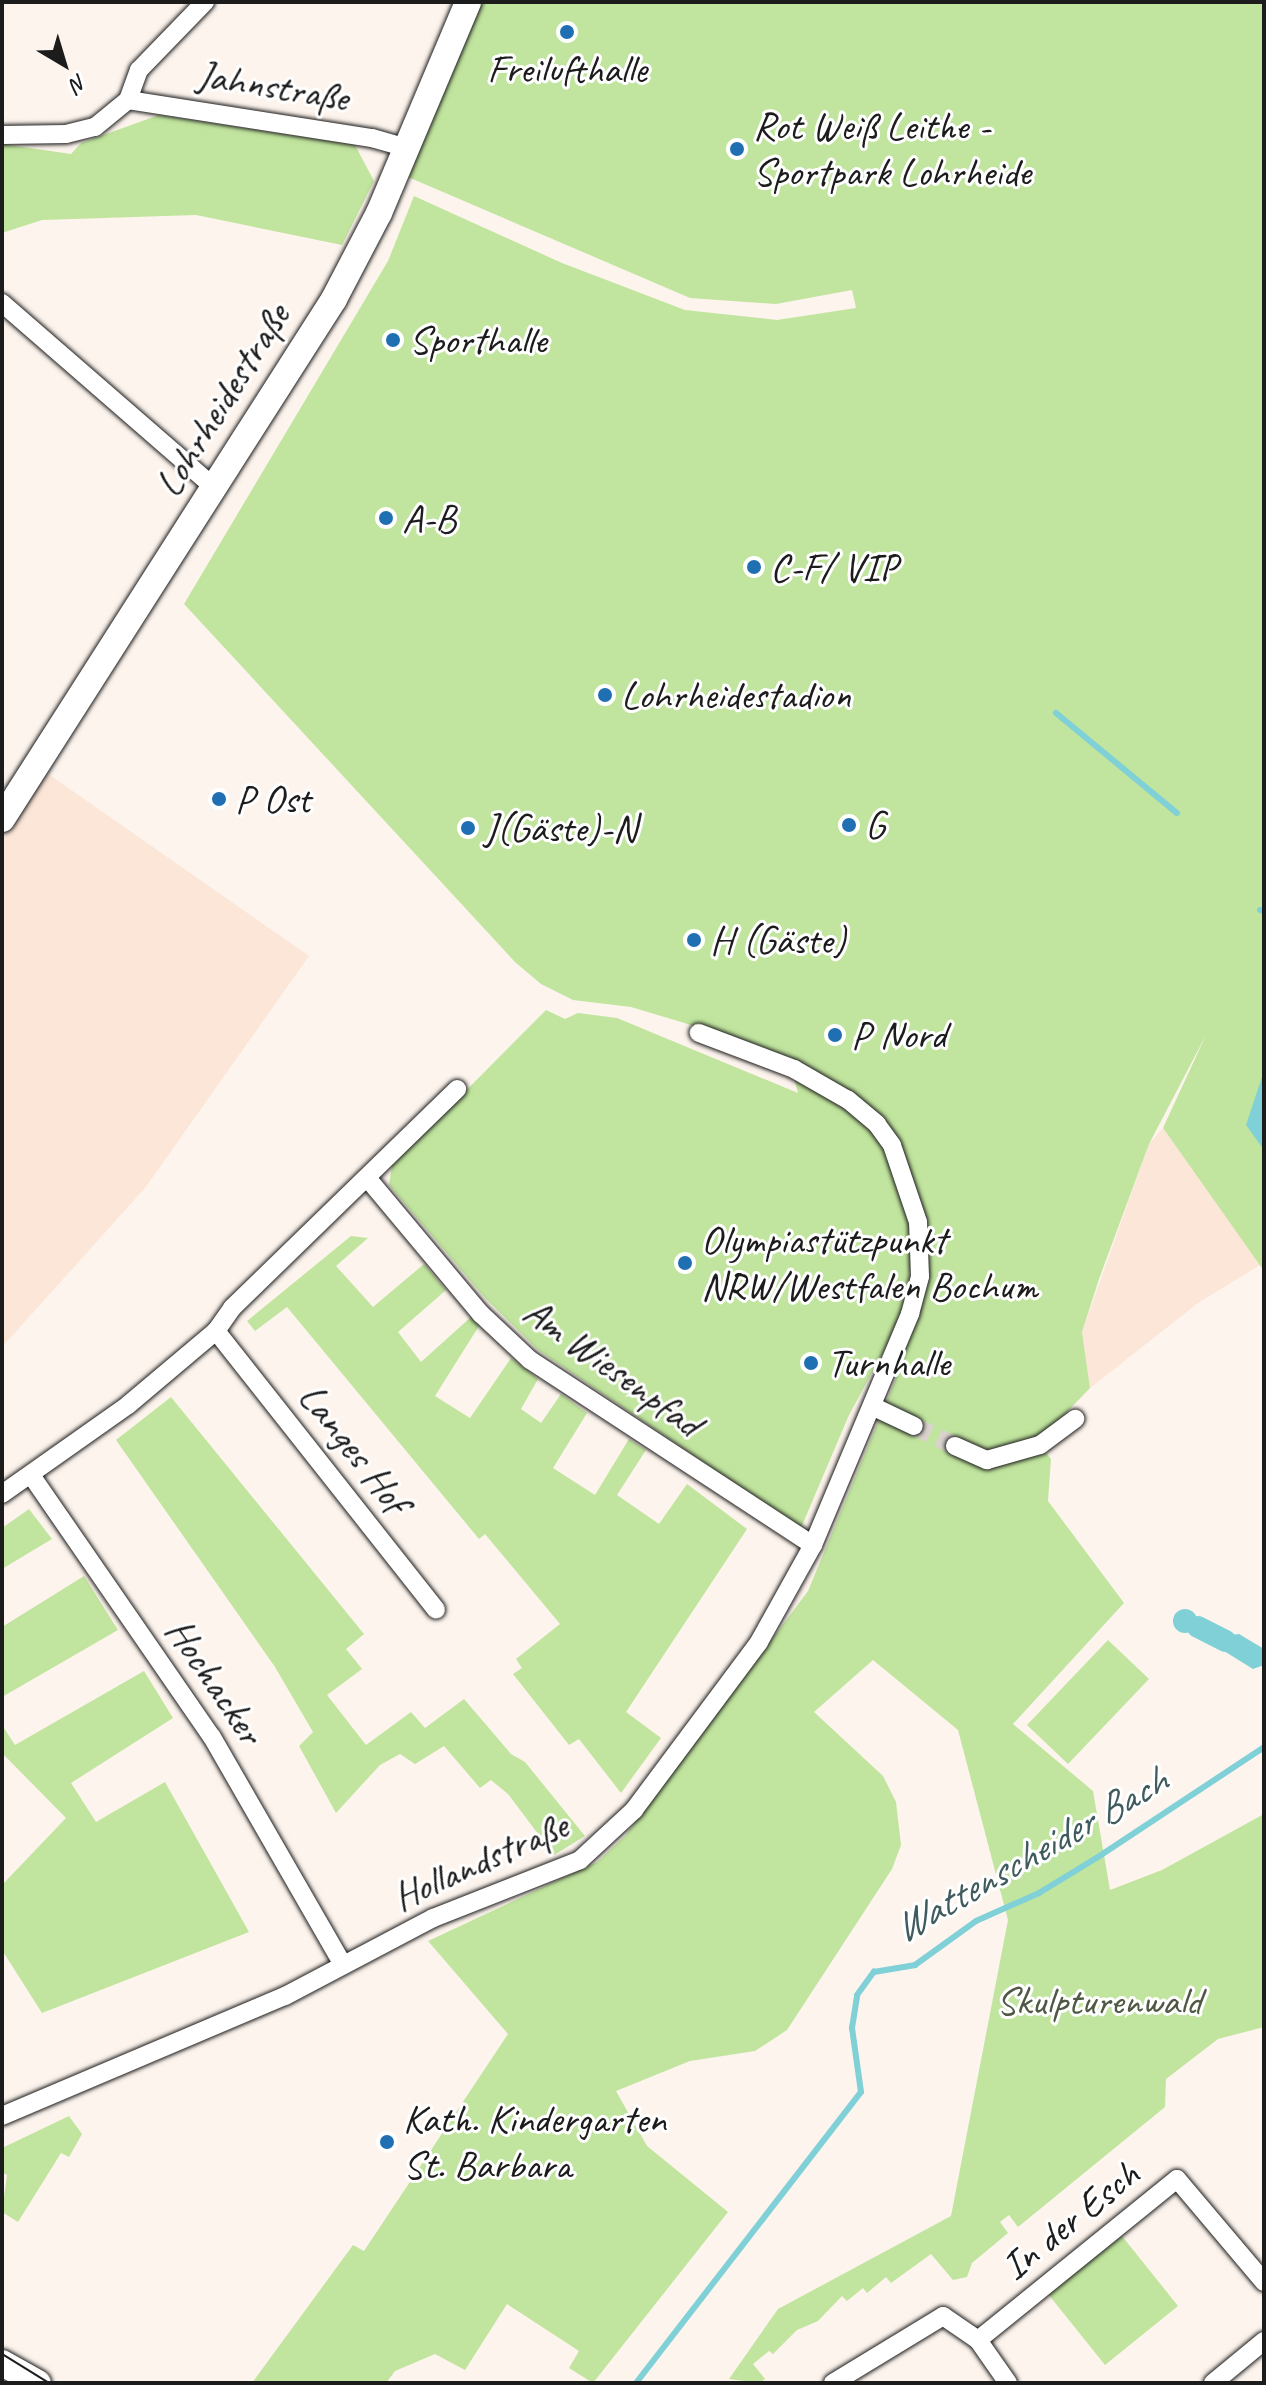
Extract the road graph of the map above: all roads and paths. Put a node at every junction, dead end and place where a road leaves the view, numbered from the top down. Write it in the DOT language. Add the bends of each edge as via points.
graph roads {
  1 [pos="205,2"];
  2 [pos="468,2"];
  3 [pos="128,100"];
  4 [pos="2,135"];
  5 [pos="407,148"];
  6 [pos="2,303"];
  7 [pos="214,487"];
  8 [pos="2,819"];
  9 [pos="699,1033"];
  10 [pos="457,1089"];
  11 [pos="368,1179"];
  12 [pos="216,1331"];
  13 [pos="874,1407"];
  14 [pos="1075,1419"];
  15 [pos="914,1426"];
  16 [pos="955,1446"];
  17 [pos="31,1475"];
  18 [pos="2,1494"];
  19 [pos="813,1545"];
  20 [pos="436,1610"];
  21 [pos="343,1965"];
  22 [pos="2,2116"];
  23 [pos="1264,2282"];
  24 [pos="978,2340"];
  25 [pos="1264,2341"];
  26 [pos="7,2372"];
  27 [pos="38,2383"];
  28 [pos="833,2383"];
  29 [pos="1008,2383"];
  30 [pos="1213,2383"];
  1 -- 3 [label="street, Jahnstraße" via="139,70"];
  2 -- 5 [label="street, Lohrheidestraße"];
  3 -- 4 [label="street, Jahnstraße" via="95,127 66,134"];
  3 -- 5 [label="street, Jahnstraße"];
  5 -- 7 [label="street, Lohrheidestraße" via="334,299"];
  6 -- 7 [label="street"];
  7 -- 8 [label="street, Lohrheidestraße"];
  9 -- 13 [label="street, Hollandstraße" via="794,1069 848,1100 892,1145 918,1222 920,1276"];
  10 -- 11 [label="street"];
  11 -- 12 [label="street" via="232,1308"];
  11 -- 19 [label="street, Am Wiesenpfad" via="481,1314 530,1360"];
  12 -- 17 [label="street" via="128,1405"];
  12 -- 20 [label="street, Langes Hof"];
  13 -- 15 [label="street"];
  13 -- 19 [label="street, Hollandstraße"];
  14 -- 16 [label="street" via="1040,1445 987,1460"];
  17 -- 18 [label="street"];
  17 -- 21 [label="street, Hochacker" via="212,1737"];
  19 -- 21 [label="street, Hollandstraße" via="759,1642 634,1810 601,1845 557,1872 433,1918"];
  21 -- 22 [label="street, Hollandstraße" via="285,1996"];
  23 -- 24 [label="street, In der Esch" via="1177,2179"];
  24 -- 28 [label="street" via="943,2316"];
  24 -- 29 [label="street"];
  25 -- 30 [label="street"];
  26 -- 27 [label="street"];
}
